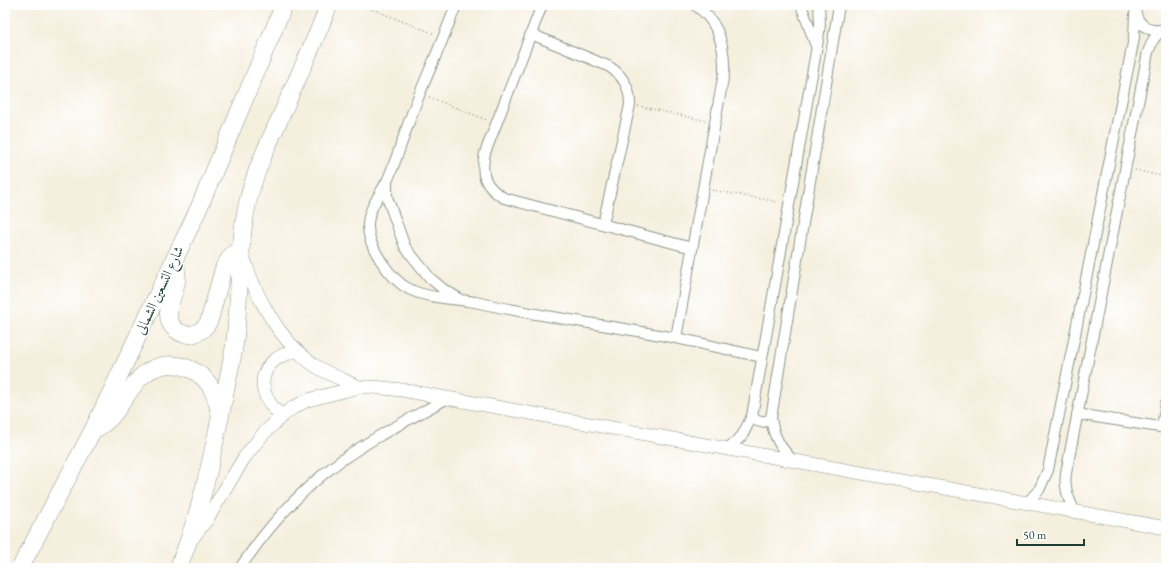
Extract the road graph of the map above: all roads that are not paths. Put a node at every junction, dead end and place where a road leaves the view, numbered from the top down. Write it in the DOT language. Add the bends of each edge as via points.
graph roads {
  1 [pos="284,5"];
  2 [pos="329,5"];
  3 [pos="456,5"];
  4 [pos="542,5"];
  5 [pos="695,5"];
  6 [pos="801,5"];
  7 [pos="840,5"];
  8 [pos="820,6"];
  9 [pos="1135,10"];
  10 [pos="1164,29"];
  11 [pos="531,34"];
  12 [pos="816,49"];
  13 [pos="388,179"];
  14 [pos="787,216"];
  15 [pos="804,219"];
  16 [pos="603,224"];
  17 [pos="241,248"];
  18 [pos="692,248"];
  19 [pos="174,260"];
  20 [pos="461,299"];
  21 [pos="676,338"];
  22 [pos="297,351"];
  23 [pos="762,357"];
  24 [pos="359,387"];
  25 [pos="446,399"];
  26 [pos="1166,403"];
  27 [pos="1077,414"];
  28 [pos="220,415"];
  29 [pos="282,416"];
  30 [pos="752,416"];
  31 [pos="770,418"];
  32 [pos="1164,427"];
  33 [pos="93,430"];
  34 [pos="727,449"];
  35 [pos="794,461"];
  36 [pos="1027,503"];
  37 [pos="1075,512"];
  38 [pos="1166,528"];
  39 [pos="188,544"];
  40 [pos="20,568"];
  41 [pos="178,568"];
  42 [pos="240,568"];
  1 -- 19 [label="main road, شارع التسعين الشمالى" via="198,210"];
  2 -- 17 [label="main road" via="258,168 248,200"];
  3 -- 13 [label="street"];
  4 -- 11 [label="street"];
  5 -- 18 [label="street" via="713,23 721,38 724,73"];
  6 -- 12 [label="street"];
  7 -- 15 [label="street"];
  8 -- 12 [label="street"];
  9 -- 10 [label="street" via="1140,23 1145,27 1151,30"];
  9 -- 36 [label="street" via="1132,46 1048,470 1039,490"];
  10 -- 27 [label="street" via="1153,40 1148,52"];
  11 -- 16 [label="street" via="608,66 623,78 627,86 630,105"];
  11 -- 16 [label="street" via="496,124 483,164 484,174 488,184 504,198"];
  12 -- 14 [label="street"];
  13 -- 20 [label="street" via="386,197 405,247 430,278"];
  13 -- 20 [label="street" via="371,212 368,226 381,261 389,272 408,288 419,293"];
  14 -- 15 [label="street"];
  14 -- 23 [label="street"];
  15 -- 31 [label="street"];
  16 -- 18 [label="street"];
  17 -- 19 [label="main road" via="224,266 206,326 192,334 175,329 169,320 169,308 177,279"];
  17 -- 22 [label="street" via="262,303"];
  17 -- 28 [label="main road" via="234,348"];
  18 -- 21 [label="street"];
  19 -- 33 [label="main road, شارع التسعين الشمالى"];
  20 -- 21 [label="street" via="503,309"];
  21 -- 23 [label="street"];
  22 -- 24 [label="street" via="325,371"];
  22 -- 29 [label="street" via="277,358 269,365 264,376 266,398"];
  23 -- 30 [label="street"];
  24 -- 25 [label="street" via="390,388"];
  24 -- 29 [label="street" via="308,400"];
  25 -- 34 [label="street"];
  25 -- 42 [label="street" via="339,462 288,507"];
  26 -- 32 [label="street"];
  27 -- 32 [label="street"];
  27 -- 37 [label="street" via="1065,480 1067,496"];
  28 -- 33 [label="main road" via="214,391 206,380 189,368 168,365 154,368 142,375 111,418"];
  28 -- 39 [label="main road" via="212,458"];
  29 -- 39 [label="street" via="263,434 244,458"];
  30 -- 31 [label="street" via="760,422 768,421"];
  30 -- 34 [label="street" via="742,436"];
  31 -- 35 [label="street" via="778,443"];
  33 -- 40 [label="main road, شارع التسعين الشمالى"];
  34 -- 35 [label="street"];
  35 -- 36 [label="street"];
  36 -- 37 [label="street"];
  37 -- 38 [label="street"];
  39 -- 41 [label="main road"];
}
